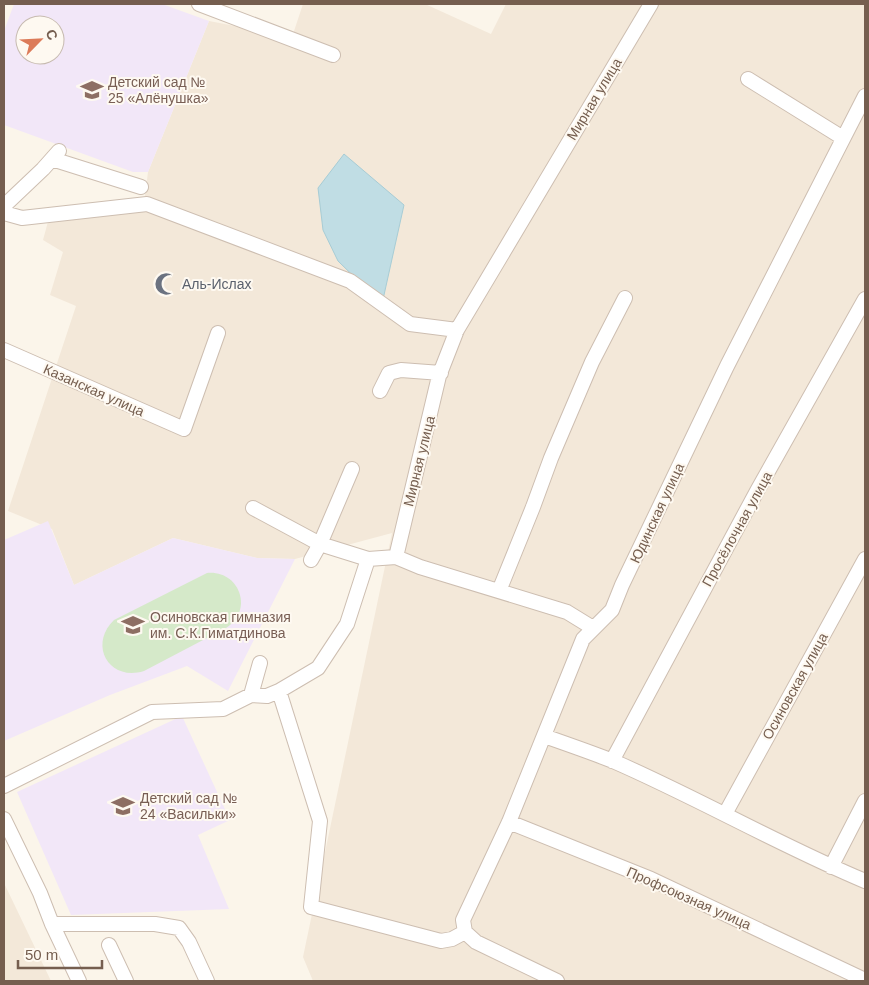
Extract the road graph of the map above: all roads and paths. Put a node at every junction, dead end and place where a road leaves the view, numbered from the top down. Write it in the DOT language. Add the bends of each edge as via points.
graph roads {
  1 [pos="199,4"];
  2 [pos="651,4"];
  3 [pos="333,55"];
  4 [pos="748,79"];
  5 [pos="865,96"];
  6 [pos="843,138"];
  7 [pos="141,187"];
  8 [pos="4,206"];
  9 [pos="4,213"];
  10 [pos="625,298"];
  11 [pos="865,299"];
  12 [pos="457,330"];
  13 [pos="218,333"];
  14 [pos="4,350"];
  15 [pos="440,373"];
  16 [pos="380,391"];
  17 [pos="352,469"];
  18 [pos="253,508"];
  19 [pos="320,544"];
  20 [pos="396,557"];
  21 [pos="368,559"];
  22 [pos="865,559"];
  23 [pos="311,560"];
  24 [pos="499,591"];
  25 [pos="593,628"];
  26 [pos="260,663"];
  27 [pos="279,691"];
  28 [pos="251,695"];
  29 [pos="544,736"];
  30 [pos="612,761"];
  31 [pos="4,786"];
  32 [pos="865,800"];
  33 [pos="725,814"];
  34 [pos="4,819"];
  35 [pos="509,822"];
  36 [pos="831,867"];
  37 [pos="865,881"];
  38 [pos="52,924"];
  39 [pos="465,932"];
  40 [pos="109,945"];
  41 [pos="865,980"];
  42 [pos="79,981"];
  43 [pos="126,981"];
  44 [pos="207,981"];
  45 [pos="557,981"];
  1 -- 3 [label="street"];
  2 -- 12 [label="street, Мирная улица"];
  4 -- 6 [label="street"];
  5 -- 6 [label="street, Юдинская улица"];
  6 -- 25 [label="street, Юдинская улица" via="726,366 612,610"];
  7 -- 8 [label="street" via="55,155"];
  9 -- 12 [label="street" via="22,218 147,204 350,281 410,324"];
  10 -- 24 [label="street" via="588,371"];
  11 -- 30 [label="street, Просёлочная улица" via="757,491"];
  12 -- 15 [label="street, Мирная улица"];
  13 -- 14 [label="street, Казанская улица" via="184,430"];
  15 -- 16 [label="street" via="401,370 389,373"];
  15 -- 20 [label="street, Мирная улица"];
  17 -- 19 [label="street"];
  18 -- 19 [label="street"];
  19 -- 21 [label="street"];
  19 -- 23 [label="street"];
  20 -- 21 [label="street"];
  20 -- 24 [label="street"];
  21 -- 27 [label="street" via="347,624 318,668"];
  22 -- 33 [label="street, Осиновская улица"];
  24 -- 25 [label="street" via="567,612"];
  25 -- 29 [label="street, Юдинская улица" via="583,639"];
  26 -- 28 [label="street"];
  27 -- 28 [label="street" via="267,696"];
  27 -- 39 [label="street" via="320,821 311,906 441,942"];
  28 -- 31 [label="street" via="223,709 152,712"];
  29 -- 30 [label="street"];
  29 -- 35 [label="street, Юдинская улица"];
  30 -- 33 [label="street"];
  32 -- 36 [label="street"];
  33 -- 36 [label="street"];
  34 -- 38 [label="street"];
  35 -- 39 [label="street, Юдинская улица" via="464,920"];
  35 -- 41 [label="street, Профсоюзная улица" via="651,880"];
  36 -- 37 [label="street"];
  38 -- 42 [label="street"];
  38 -- 44 [label="street" via="155,924 179,928"];
  39 -- 45 [label="street" via="476,942"];
  40 -- 43 [label="street"];
}
